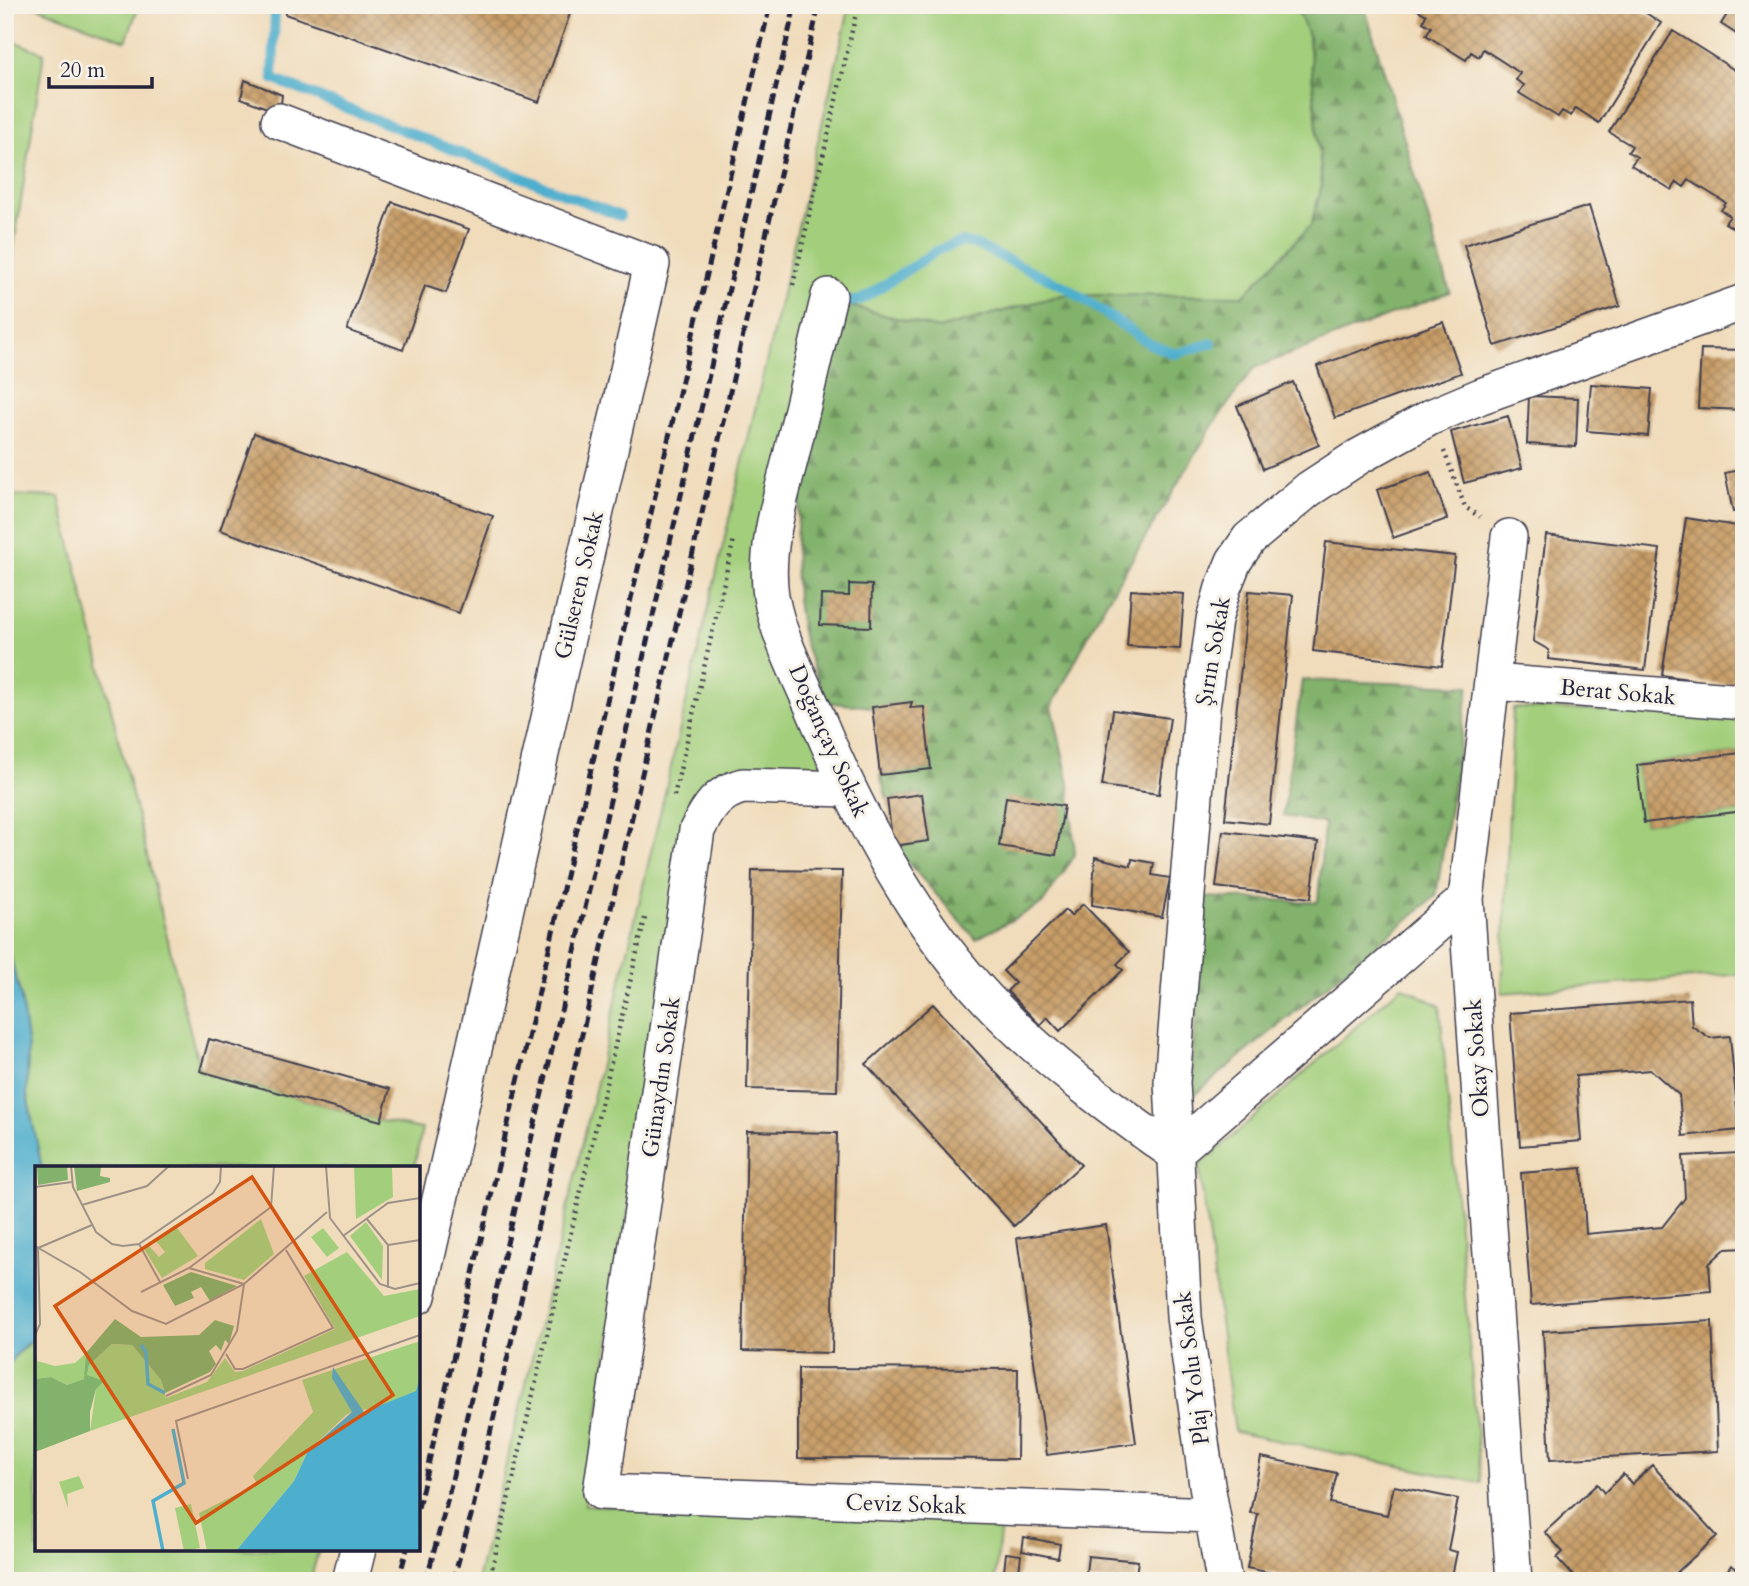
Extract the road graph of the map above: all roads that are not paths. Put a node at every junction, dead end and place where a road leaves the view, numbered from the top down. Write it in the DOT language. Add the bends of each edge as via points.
graph roads {
  1 [pos="279,121"];
  2 [pos="829,296"];
  3 [pos="1744,302"];
  4 [pos="1509,537"];
  5 [pos="1493,682"];
  6 [pos="1744,702"];
  7 [pos="846,789"];
  8 [pos="1466,899"];
  9 [pos="1174,1153"];
  10 [pos="420,1287"];
  11 [pos="601,1492"];
  12 [pos="1212,1515"];
  13 [pos="358,1551"];
  14 [pos="350,1581"];
  15 [pos="1224,1581"];
  16 [pos="1514,1581"];
  1 -- 10 [label="street, Gülseren Sokak" via="652,264"];
  2 -- 7 [label="street, Doğançay Sokak" via="776,516 771,596"];
  3 -- 9 [label="street, Şırın Sokak" via="1431,417 1357,457 1270,519 1234,561 1214,620 1202,708 1172,1082"];
  4 -- 5 [label="street, Okay Sokak"];
  5 -- 6 [label="street, Berat Sokak"];
  5 -- 8 [label="street, Okay Sokak"];
  7 -- 9 [label="street, Doğançay Sokak" via="936,936 986,998 1032,1043"];
  7 -- 11 [label="street, Günaydın Sokak" via="743,786 728,790 715,800 697,830"];
  8 -- 9 [label="street"];
  8 -- 16 [label="street, Okay Sokak"];
  9 -- 12 [label="street, Plaj Yolu Sokak" via="1184,1317"];
  11 -- 12 [label="street, Ceviz Sokak"];
  12 -- 15 [label="street, Plaj Yolu Sokak"];
  13 -- 14 [label="street"];
}
